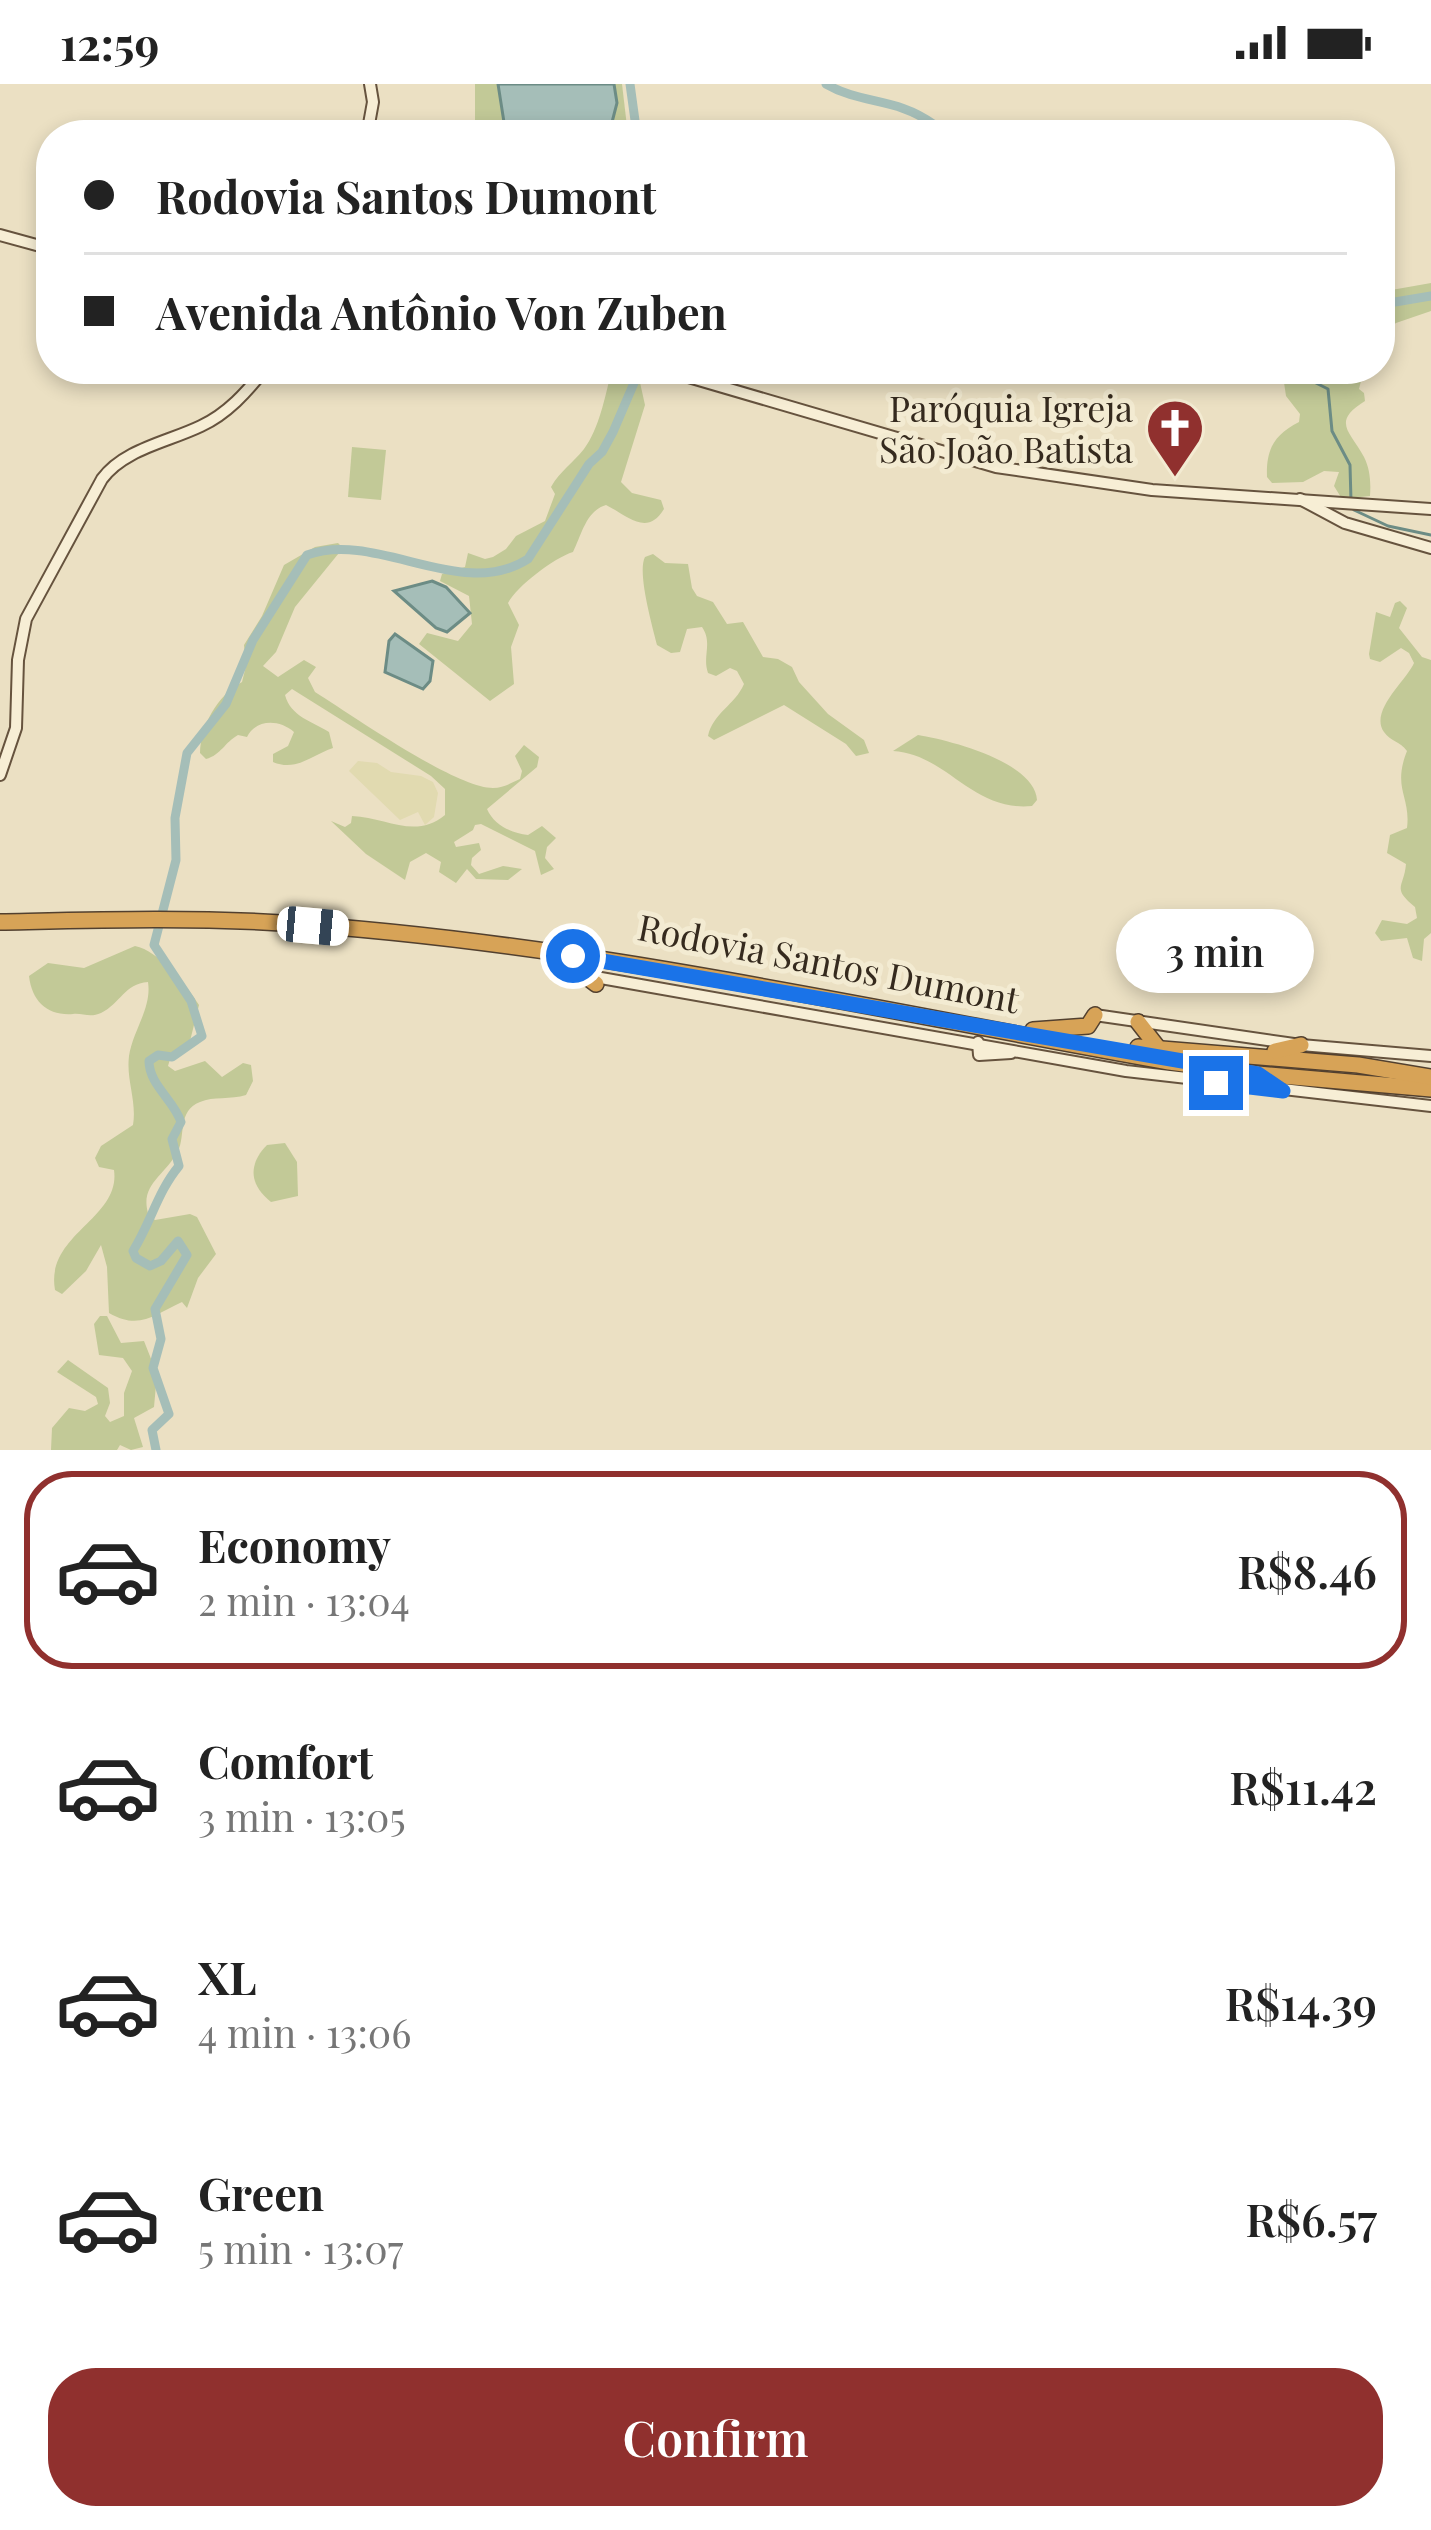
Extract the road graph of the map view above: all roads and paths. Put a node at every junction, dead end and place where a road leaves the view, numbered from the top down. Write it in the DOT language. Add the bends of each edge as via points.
graph roads {
  1 [pos="370,84"];
  2 [pos="370,120"];
  3 [pos="0,236"];
  4 [pos="36,245"];
  5 [pos="251,384"];
  6 [pos="713,384"];
  7 [pos="931,432"];
  8 [pos="954,440"];
  9 [pos="929,447"];
  10 [pos="955,454"];
  11 [pos="1297,497"];
  12 [pos="1431,509"];
  13 [pos="1431,548"];
  14 [pos="0,775"];
  15 [pos="183,916"];
  16 [pos="0,918"];
  17 [pos="554,954"];
  18 [pos="598,981"];
  19 [pos="1095,1015"];
  20 [pos="1138,1022"];
  21 [pos="1033,1030"];
  22 [pos="1301,1045"];
  23 [pos="1159,1049"];
  24 [pos="1254,1054"];
  25 [pos="1431,1056"];
  26 [pos="1258,1074"];
  27 [pos="1431,1077"];
  28 [pos="1373,1085"];
  29 [pos="1431,1089"];
  30 [pos="1283,1091"];
  31 [pos="1325,1095"];
  32 [pos="1431,1106"];
  1 -- 2 [label="street"];
  3 -- 4 [label="street"];
  5 -- 14 [label="street" via="226,411 116,462 102,478 26,619 16,728"];
  6 -- 9 [label="street"];
  7 -- 9 [label="street"];
  8 -- 10 [label="street"];
  9 -- 10 [label="street"];
  10 -- 11 [label="street" via="1094,483"];
  11 -- 12 [label="street"];
  11 -- 13 [label="street" via="1345,523"];
  15 -- 16 [label="highway, Rodovia Santos Dumont"];
  15 -- 17 [label="highway, Rodovia Santos Dumont"];
  15 -- 21 [label="highway, Rodovia Santos Dumont" via="325,919 604,950"];
  17 -- 18 [label="highway"];
  17 -- 26 [label="highway, Rodovia Santos Dumont"];
  18 -- 30 [label="street"];
  19 -- 20 [label="street"];
  19 -- 21 [label="highway" via="1088,1026"];
  20 -- 22 [label="street"];
  20 -- 23 [label="highway"];
  21 -- 23 [label="highway, Rodovia Santos Dumont"];
  22 -- 24 [label="highway"];
  22 -- 25 [label="street"];
  23 -- 24 [label="highway, Rodovia Santos Dumont"];
  24 -- 27 [label="highway, Rodovia Santos Dumont"];
  26 -- 28 [label="highway, Rodovia Santos Dumont"];
  26 -- 30 [label="highway"];
  28 -- 29 [label="highway, Rodovia Santos Dumont"];
  28 -- 31 [label="highway"];
  30 -- 31 [label="street"];
  31 -- 32 [label="street"];
}
